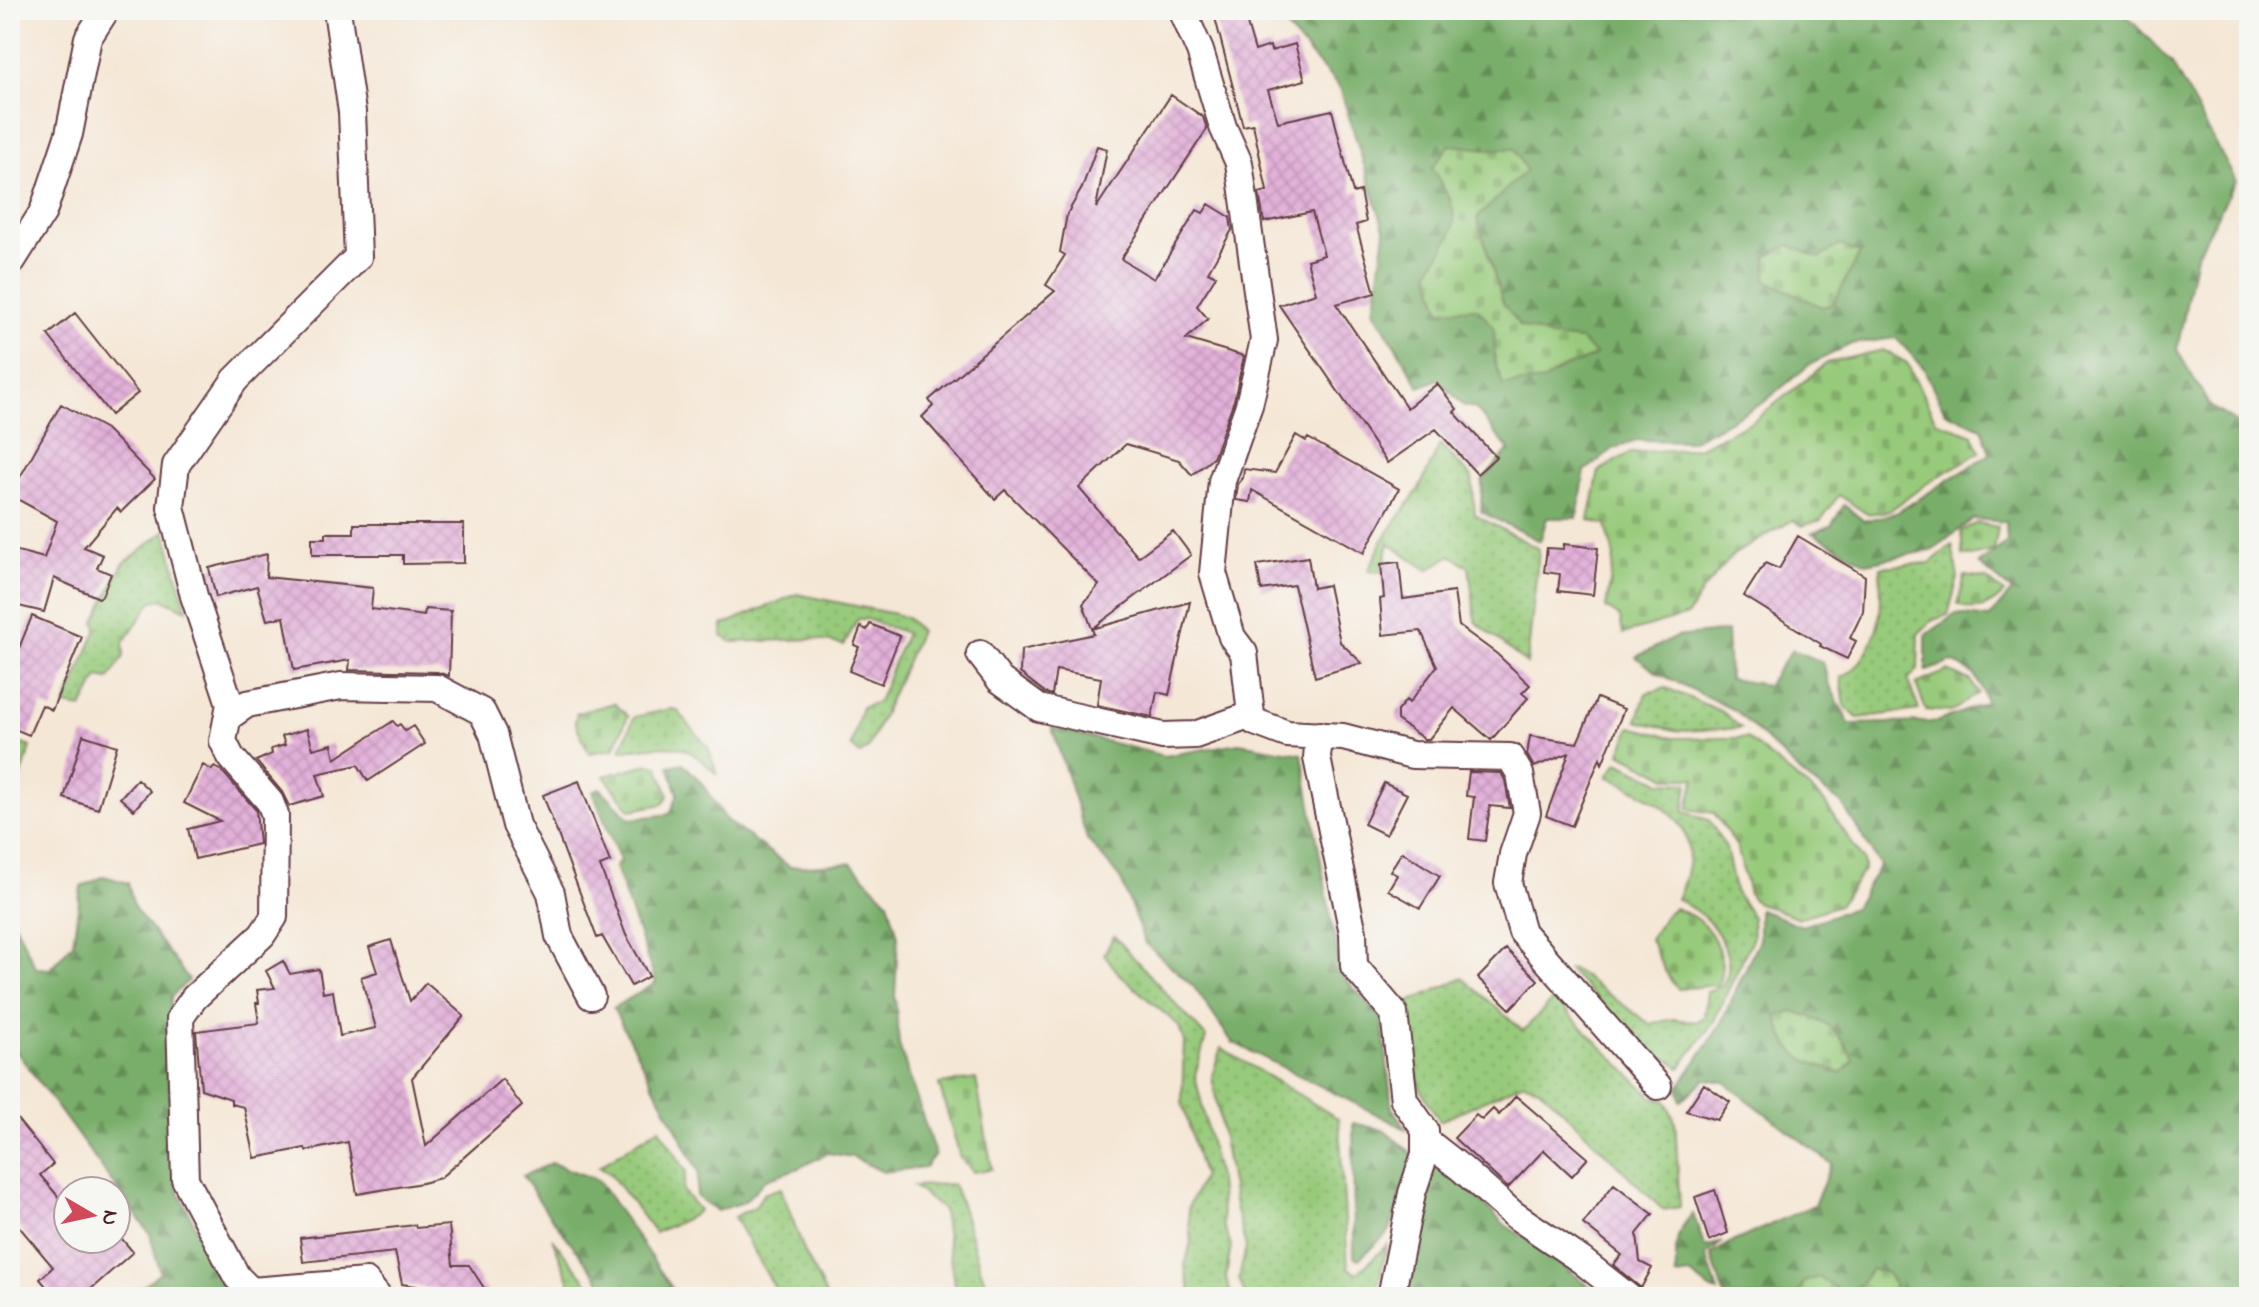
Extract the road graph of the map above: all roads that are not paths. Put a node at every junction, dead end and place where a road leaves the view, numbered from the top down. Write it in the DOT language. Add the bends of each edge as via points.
graph roads {
  1 [pos="106,10"];
  2 [pos="337,10"];
  3 [pos="1182,10"];
  4 [pos="10,264"];
  5 [pos="980,654"];
  6 [pos="1251,715"];
  7 [pos="228,717"];
  8 [pos="1319,735"];
  9 [pos="591,996"];
  10 [pos="1658,1086"];
  11 [pos="1425,1140"];
  12 [pos="251,1294"];
  13 [pos="378,1297"];
  14 [pos="1391,1297"];
  15 [pos="1628,1297"];
  1 -- 4 [label="street" via="88,38 69,134 43,212"];
  2 -- 7 [label="street" via="352,112 358,257 235,380 176,465 171,507 230,704"];
  3 -- 6 [label="street" via="1239,163 1264,340 1249,405 1222,481 1213,573 1232,637 1244,653"];
  5 -- 6 [label="street" via="1000,680 1039,708 1088,720 1163,736 1195,735"];
  6 -- 8 [label="street" via="1255,722 1287,734"];
  7 -- 9 [label="street" via="247,704 341,686 437,688 482,712 493,734 516,825 551,893 559,936"];
  7 -- 12 [label="street" via="223,741 275,815 274,917 180,1018 185,1179"];
  8 -- 10 [label="street" via="1412,755 1510,757 1520,774 1527,813 1508,883 1522,932"];
  8 -- 11 [label="street" via="1317,758 1353,933 1354,966 1394,1013 1404,1100 1425,1130"];
  11 -- 14 [label="street"];
  11 -- 15 [label="street" via="1513,1214"];
  12 -- 13 [label="street" via="366,1282"];
}
